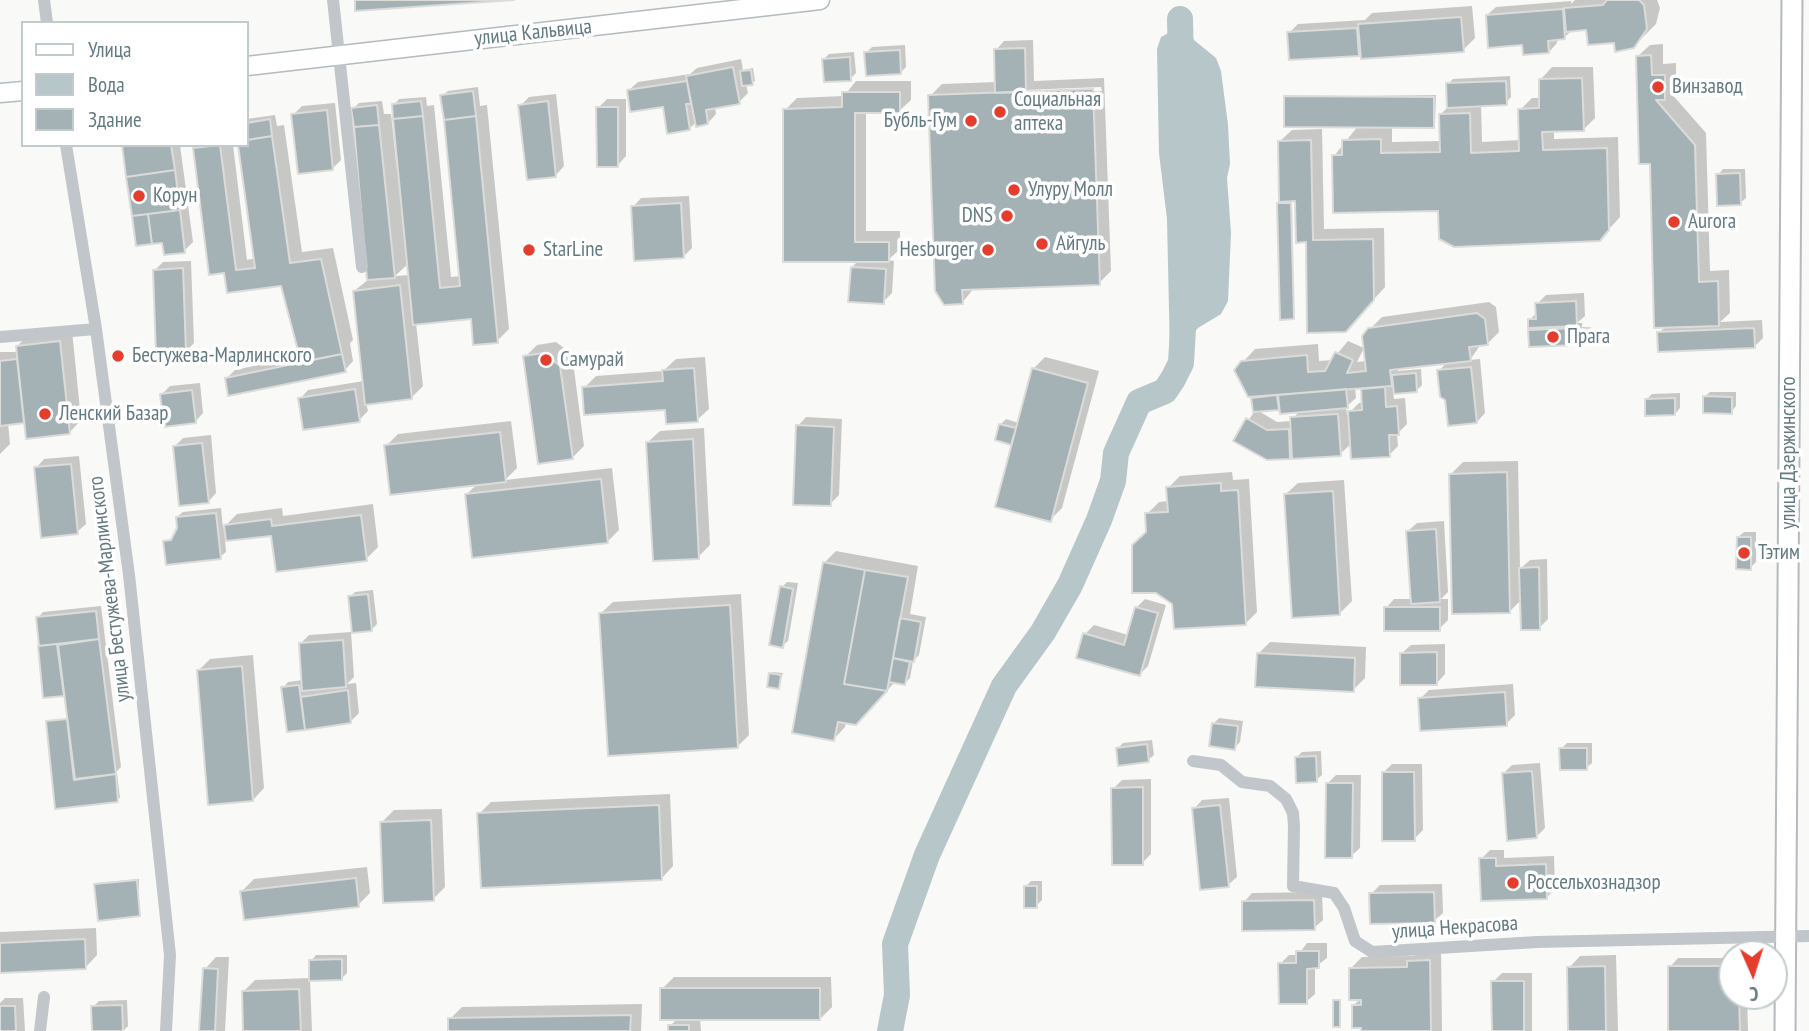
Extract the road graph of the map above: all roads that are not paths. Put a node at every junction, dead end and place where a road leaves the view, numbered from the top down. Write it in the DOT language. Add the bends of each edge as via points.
graph roads {
  1 [pos="44,0"];
  2 [pos="333,0"];
  3 [pos="820,0"];
  4 [pos="1792,0"];
  5 [pos="47,21"];
  6 [pos="339,56"];
  7 [pos="248,66"];
  8 [pos="21,91"];
  9 [pos="0,93"];
  10 [pos="66,147"];
  11 [pos="362,267"];
  12 [pos="96,329"];
  13 [pos="0,337"];
  14 [pos="1193,761"];
  15 [pos="1785,936"];
  16 [pos="1809,936"];
  17 [pos="44,997"];
  18 [pos="40,1031"];
  19 [pos="166,1031"];
  20 [pos="1785,1031"];
  1 -- 5 [label="street"];
  2 -- 6 [label="street"];
  3 -- 6 [label="street, улица Кальвица"];
  4 -- 15 [label="main road, улица Дзержинского"];
  6 -- 7 [label="street, улица Кальвица"];
  6 -- 11 [label="street"];
  8 -- 9 [label="street"];
  10 -- 12 [label="street, улица Бестужева-Марлинского"];
  12 -- 13 [label="street"];
  12 -- 19 [label="street, улица Бестужева-Марлинского" via="129,575 170,955"];
  14 -- 15 [label="street, улица Некрасова" via="1221,765 1242,782 1270,786 1286,799 1293,813 1293,886 1334,893 1355,941 1372,953 1536,942"];
  15 -- 16 [label="street, улица Некрасова"];
  15 -- 20 [label="main road, улица Дзержинского"];
  17 -- 18 [label="street"];
}
